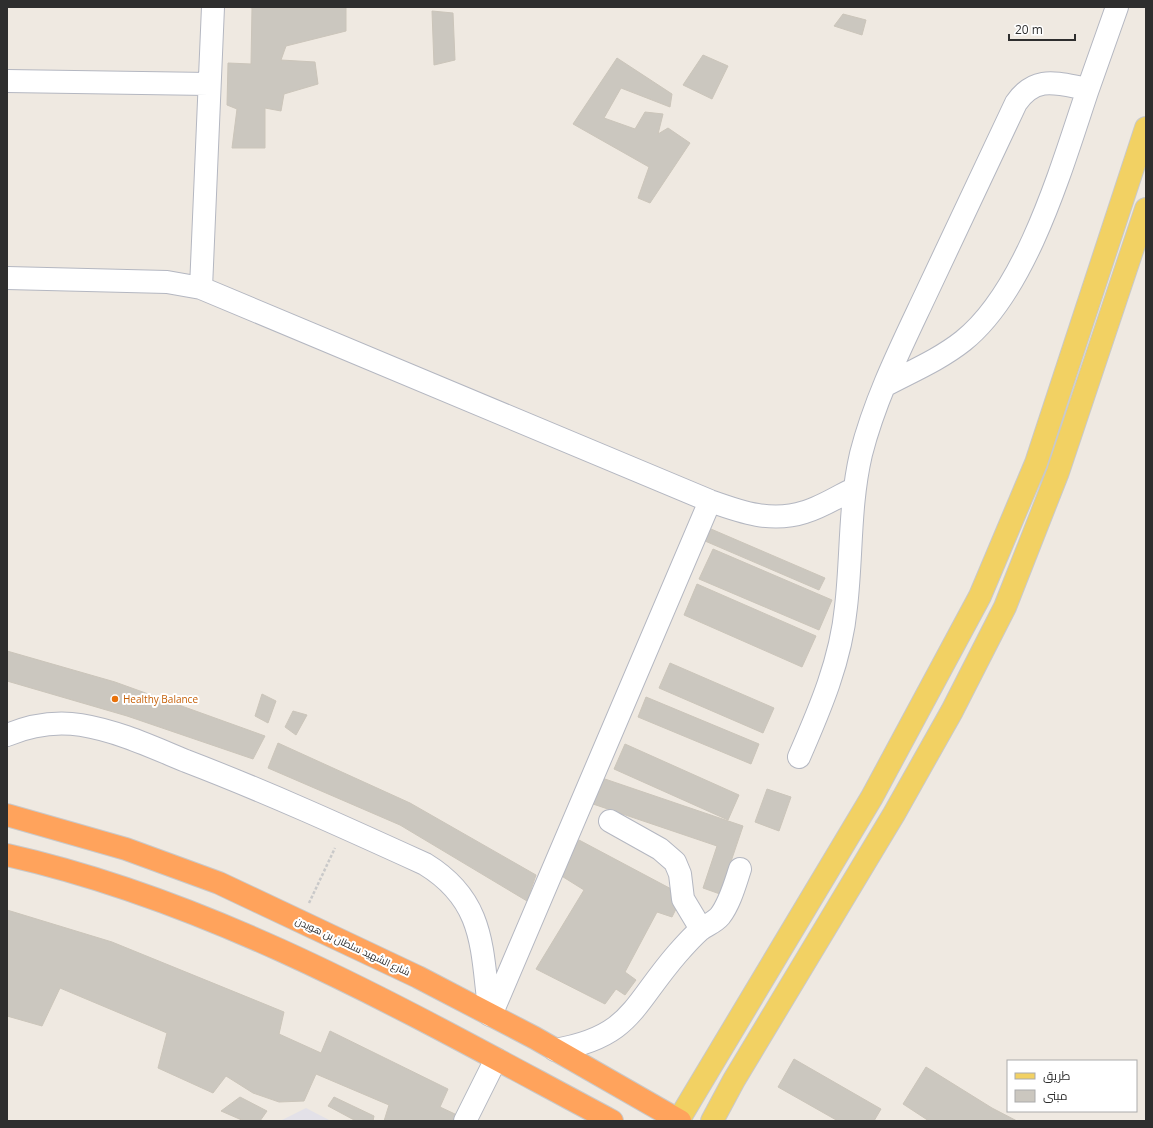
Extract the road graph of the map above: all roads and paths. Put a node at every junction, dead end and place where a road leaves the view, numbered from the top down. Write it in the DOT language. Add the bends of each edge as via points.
graph roads {
  1 [pos="213,7"];
  2 [pos="1117,7"];
  3 [pos="7,81"];
  4 [pos="209,84"];
  5 [pos="1088,89"];
  6 [pos="1146,128"];
  7 [pos="1146,209"];
  8 [pos="7,278"];
  9 [pos="201,288"];
  10 [pos="884,386"];
  11 [pos="855,488"];
  12 [pos="710,501"];
  13 [pos="7,735"];
  14 [pos="799,757"];
  15 [pos="7,815"];
  16 [pos="610,821"];
  17 [pos="345,828"];
  18 [pos="7,855"];
  19 [pos="740,869"];
  20 [pos="300,921"];
  21 [pos="701,929"];
  22 [pos="490,1015"];
  23 [pos="555,1050"];
  24 [pos="496,1059"];
  25 [pos="465,1121"];
  26 [pos="612,1121"];
  27 [pos="679,1121"];
  28 [pos="712,1121"];
  1 -- 4 [label="street"];
  2 -- 5 [label="street"];
  3 -- 4 [label="street"];
  4 -- 9 [label="street"];
  5 -- 10 [label="street" via="1056,183 1037,229 1002,299 984,322 963,341 939,357"];
  5 -- 10 [label="street" via="1051,82 1040,83 1030,87 1019,98"];
  6 -- 27 [label="main road" via="1036,463 980,596 872,797"];
  7 -- 28 [label="main road" via="1058,472 1005,607 894,814"];
  8 -- 9 [label="street" via="167,282"];
  9 -- 12 [label="street"];
  10 -- 11 [label="street" via="864,447"];
  11 -- 12 [label="street" via="806,512 786,516 764,517"];
  11 -- 14 [label="street" via="850,525 846,609 839,648 828,685"];
  12 -- 22 [label="street"];
  13 -- 17 [label="street" via="24,728 52,723 108,730 262,790"];
  15 -- 20 [label="highway, شارع الشهيد سلطان بن هويدن" via="126,849 198,875"];
  16 -- 21 [label="street" via="660,849 675,862 680,874 683,899"];
  17 -- 20 [label="path"];
  17 -- 22 [label="street" via="425,864 440,873 466,900 480,934"];
  18 -- 24 [label="highway" via="109,883 198,914 353,984"];
  19 -- 21 [label="street" via="723,912 714,922"];
  20 -- 22 [label="highway, شارع الشهيد سلطان بن هويدن" via="418,977"];
  21 -- 23 [label="street" via="676,956 631,1014 618,1026 591,1042"];
  22 -- 23 [label="highway, شارع الشهيد سلطان بن هويدن"];
  23 -- 27 [label="highway, شارع الشهيد سلطان بن هويدن"];
  24 -- 25 [label="street"];
  24 -- 26 [label="highway"];
}
